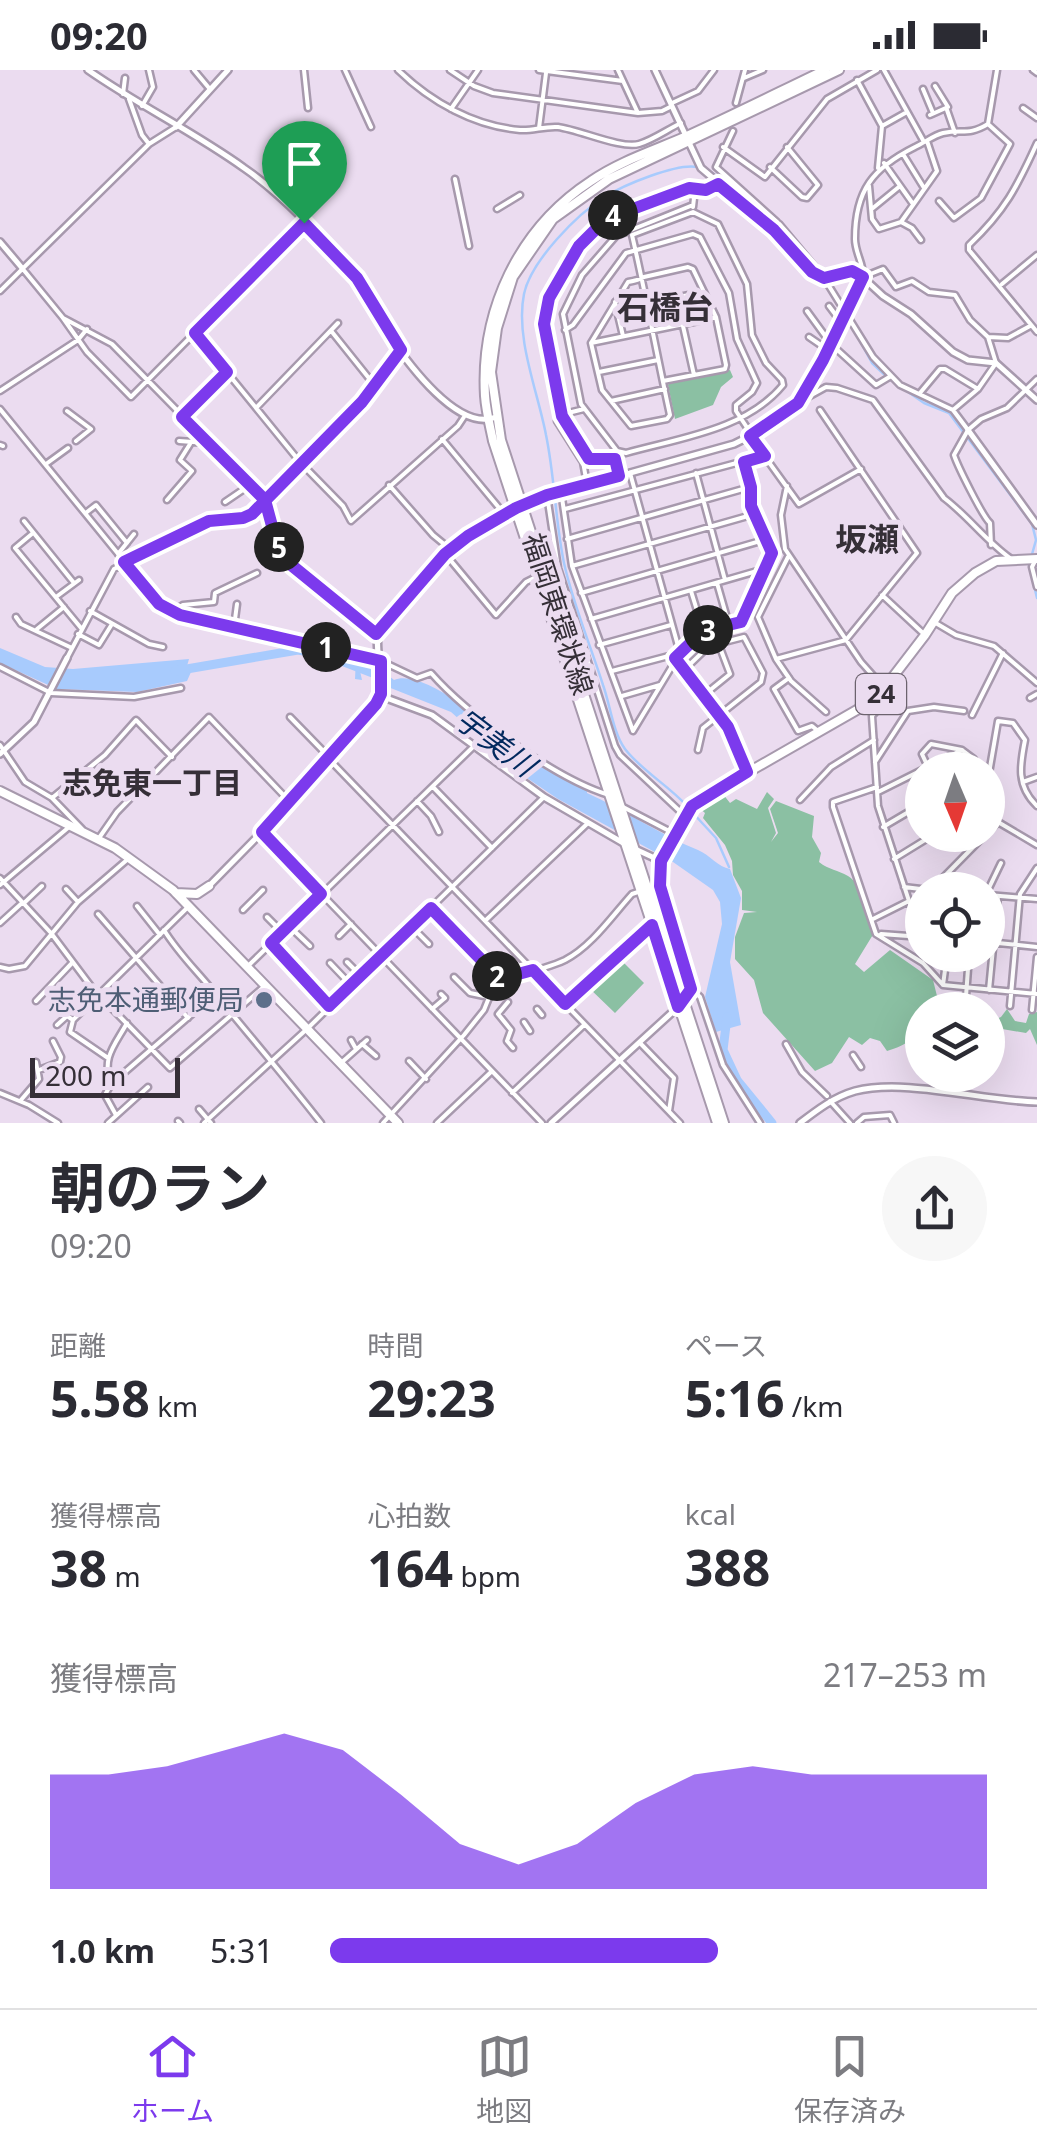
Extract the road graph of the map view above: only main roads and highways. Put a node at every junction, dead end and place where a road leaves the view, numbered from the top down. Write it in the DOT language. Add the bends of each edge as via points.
graph roads {
  1 [pos="840,70"];
  2 [pos="820,71"];
  3 [pos="688,139"];
  4 [pos="519,507"];
  5 [pos="1037,558"];
  6 [pos="0,791"];
  7 [pos="615,803"];
  8 [pos="630,846"];
  9 [pos="208,886"];
  10 [pos="176,893"];
  11 [pos="681,1003"];
  12 [pos="398,1123"];
  13 [pos="720,1123"];
  1 -- 3 [label="main road, 福岡東環状線"];
  2 -- 3 [label="main road, 福岡東環状線"];
  3 -- 4 [label="main road, 福岡東環状線" via="593,179 557,206 508,273 485,374 493,440"];
  4 -- 7 [label="main road, 福岡東環状線"];
  4 -- 7 [label="main road, 福岡東環状線"];
  5 -- 11 [label="main road, 24" via="996,561 961,583 886,690 687,811 661,859 660,886 691,989"];
  6 -- 10 [label="main road" via="130,858"];
  7 -- 8 [label="main road"];
  8 -- 11 [label="main road"];
  8 -- 11 [label="main road"];
  9 -- 10 [label="main road" via="197,894"];
  10 -- 12 [label="main road"];
  11 -- 13 [label="main road"];
}
